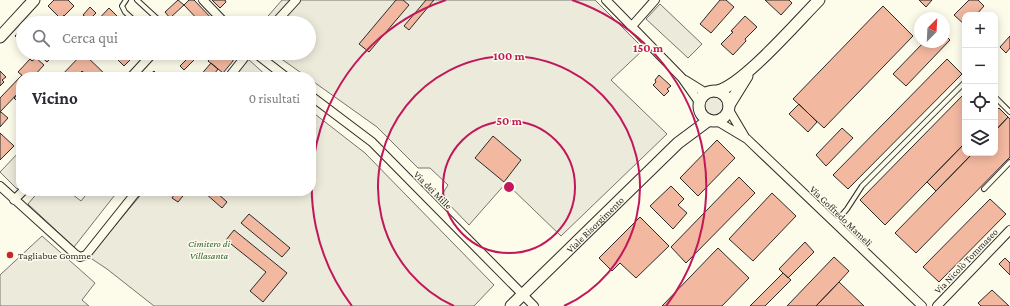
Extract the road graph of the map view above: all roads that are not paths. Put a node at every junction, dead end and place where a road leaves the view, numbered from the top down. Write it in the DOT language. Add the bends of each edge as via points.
graph roads {
  1 [pos="34,0"];
  2 [pos="126,0"];
  3 [pos="137,0"];
  4 [pos="203,0"];
  5 [pos="296,0"];
  6 [pos="606,0"];
  7 [pos="655,0"];
  8 [pos="819,0"];
  9 [pos="19,16"];
  10 [pos="129,16"];
  11 [pos="154,16"];
  12 [pos="218,16"];
  13 [pos="281,16"];
  14 [pos="16,20"];
  15 [pos="632,26"];
  16 [pos="0,37"];
  17 [pos="148,60"];
  18 [pos="242,60"];
  19 [pos="264,60"];
  20 [pos="753,67"];
  21 [pos="137,72"];
  22 [pos="233,72"];
  23 [pos="280,72"];
  24 [pos="682,78"];
  25 [pos="963,84"];
  26 [pos="712,92"];
  27 [pos="316,100"];
  28 [pos="998,100"];
  29 [pos="699,106"];
  30 [pos="729,108"];
  31 [pos="1010,112"];
  32 [pos="713,121"];
  33 [pos="747,139"];
  34 [pos="678,143"];
  35 [pos="1010,162"];
  36 [pos="0,186"];
  37 [pos="984,189"];
  38 [pos="18,196"];
  39 [pos="133,196"];
  40 [pos="14,200"];
  41 [pos="835,224"];
  42 [pos="1010,230"];
  43 [pos="523,295"];
  44 [pos="511,306"];
  45 [pos="534,306"];
  46 [pos="922,306"];
  47 [pos="937,306"];
  1 -- 9 [label="street"];
  2 -- 10 [label="lane" via="122,6"];
  3 -- 11 [label="lane"];
  4 -- 12 [label="street"];
  5 -- 13 [label="street"];
  6 -- 15 [label="street"];
  7 -- 15 [label="street"];
  8 -- 20 [label="street"];
  14 -- 16 [label="street"];
  15 -- 24 [label="street"];
  17 -- 21 [label="street"];
  18 -- 22 [label="street"];
  19 -- 23 [label="street"];
  20 -- 26 [label="street" via="723,90"];
  20 -- 30 [label="street" via="736,92"];
  24 -- 26 [label="street"];
  24 -- 29 [label="street"];
  25 -- 41 [label="lane" via="862,186"];
  26 -- 29 [label="street" via="702,96"];
  26 -- 30 [label="street" via="725,96"];
  27 -- 43 [label="street, Via dei Mille" via="372,142"];
  28 -- 31 [label="lane"];
  29 -- 32 [label="street" via="703,116"];
  29 -- 34 [label="street, Viale Risorgimento" via="693,123"];
  30 -- 32 [label="street" via="724,118"];
  30 -- 33 [label="street, Via Goffredo Mameli"];
  32 -- 33 [label="street, Via Goffredo Mameli"];
  32 -- 34 [label="street, Viale Risorgimento"];
  33 -- 41 [label="street, Via Goffredo Mameli"];
  34 -- 43 [label="street, Viale Risorgimento"];
  35 -- 37 [label="lane"];
  36 -- 40 [label="street"];
  38 -- 40 [label="street"];
  39 -- 40 [label="street" via="86,255 80,257"];
  41 -- 46 [label="street, Via Goffredo Mameli"];
  42 -- 47 [label="street, Via Nicolò Tommaseo"];
  43 -- 44 [label="street, Viale Risorgimento"];
  43 -- 45 [label="street, Via dei Mille"];
}
